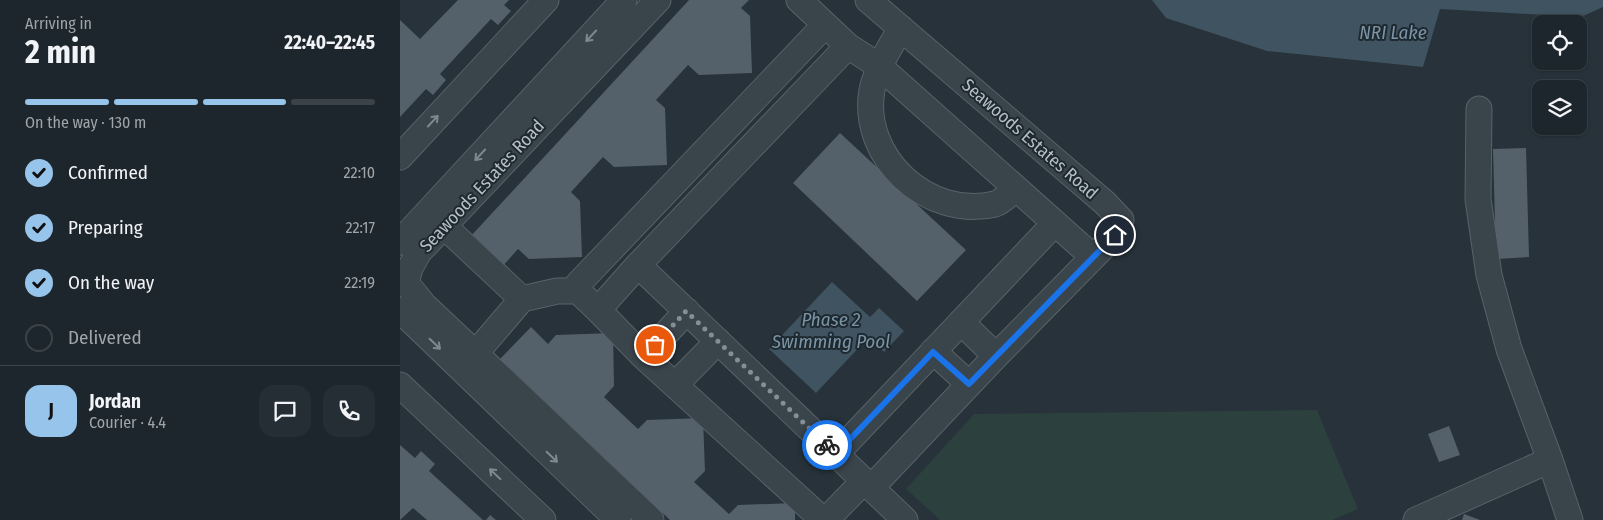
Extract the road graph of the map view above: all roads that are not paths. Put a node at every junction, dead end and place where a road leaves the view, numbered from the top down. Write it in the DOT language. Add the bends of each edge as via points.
graph roads {
  1 [pos="546,0"];
  2 [pos="624,0"];
  3 [pos="658,0"];
  4 [pos="799,0"];
  5 [pos="868,0"];
  6 [pos="826,25"];
  7 [pos="902,28"];
  8 [pos="848,46"];
  9 [pos="879,66"];
  10 [pos="1480,109"];
  11 [pos="722,134"];
  12 [pos="745,153"];
  13 [pos="400,157"];
  14 [pos="1016,189"];
  15 [pos="1055,223"];
  16 [pos="444,226"];
  17 [pos="400,242"];
  18 [pos="1092,256"];
  19 [pos="638,265"];
  20 [pos="578,291"];
  21 [pos="522,299"];
  22 [pos="400,310"];
  23 [pos="598,310"];
  24 [pos="686,311"];
  25 [pos="961,322"];
  26 [pos="718,341"];
  27 [pos="933,352"];
  28 [pos="475,354"];
  29 [pos="996,356"];
  30 [pos="644,357"];
  31 [pos="400,384"];
  32 [pos="969,384"];
  33 [pos="675,385"];
  34 [pos="836,454"];
  35 [pos="1550,460"];
  36 [pos="868,484"];
  37 [pos="893,516"];
  38 [pos="543,520"];
  39 [pos="618,520"];
  40 [pos="650,520"];
  41 [pos="824,520"];
  42 [pos="1416,520"];
  43 [pos="1570,520"];
  13 -- 1 [label="street, one-way"];
  2 -- 17 [label="street, Seawoods Estates Road, one-way"];
  3 -- 16 [label="street, Seawoods Estates Road"];
  4 -- 6 [label="street"];
  5 -- 7 [label="street, Seawoods Estates Road"];
  6 -- 8 [label="street"];
  6 -- 11 [label="street"];
  7 -- 9 [label="street"];
  7 -- 18 [label="street, Seawoods Estates Road" via="1122,220 1120,229"];
  8 -- 9 [label="street"];
  8 -- 12 [label="street"];
  9 -- 14 [label="street"];
  9 -- 14 [label="street" via="872,91 875,132 888,161 904,180 924,194 948,203 972,206 996,204"];
  10 -- 35 [label="street" via="1478,199 1489,276 1509,349"];
  11 -- 12 [label="street"];
  11 -- 20 [label="street" via="578,284"];
  12 -- 19 [label="street"];
  14 -- 15 [label="street"];
  15 -- 18 [label="street"];
  15 -- 25 [label="street"];
  16 -- 21 [label="street"];
  16 -- 28 [label="street, Seawoods Estates Road" via="419,252 406,283"];
  18 -- 29 [label="street, Seawoods Estates Road"];
  19 -- 23 [label="street"];
  19 -- 24 [label="street"];
  20 -- 21 [label="street" via="557,291"];
  20 -- 23 [label="street"];
  21 -- 28 [label="street"];
  22 -- 39 [label="street, one-way"];
  23 -- 30 [label="street"];
  24 -- 26 [label="street"];
  24 -- 30 [label="street"];
  25 -- 27 [label="street"];
  25 -- 29 [label="street"];
  26 -- 33 [label="street"];
  26 -- 34 [label="street"];
  27 -- 32 [label="street"];
  27 -- 34 [label="street"];
  28 -- 40 [label="street, Seawoods Estates Road"];
  29 -- 32 [label="street, Seawoods Estates Road"];
  30 -- 33 [label="street"];
  38 -- 31 [label="street, one-way"];
  32 -- 36 [label="street, Seawoods Estates Road"];
  33 -- 41 [label="street"];
  34 -- 36 [label="street"];
  35 -- 42 [label="street"];
  35 -- 43 [label="street"];
  36 -- 37 [label="street"];
  36 -- 41 [label="street, Seawoods Estates Road"];
}
